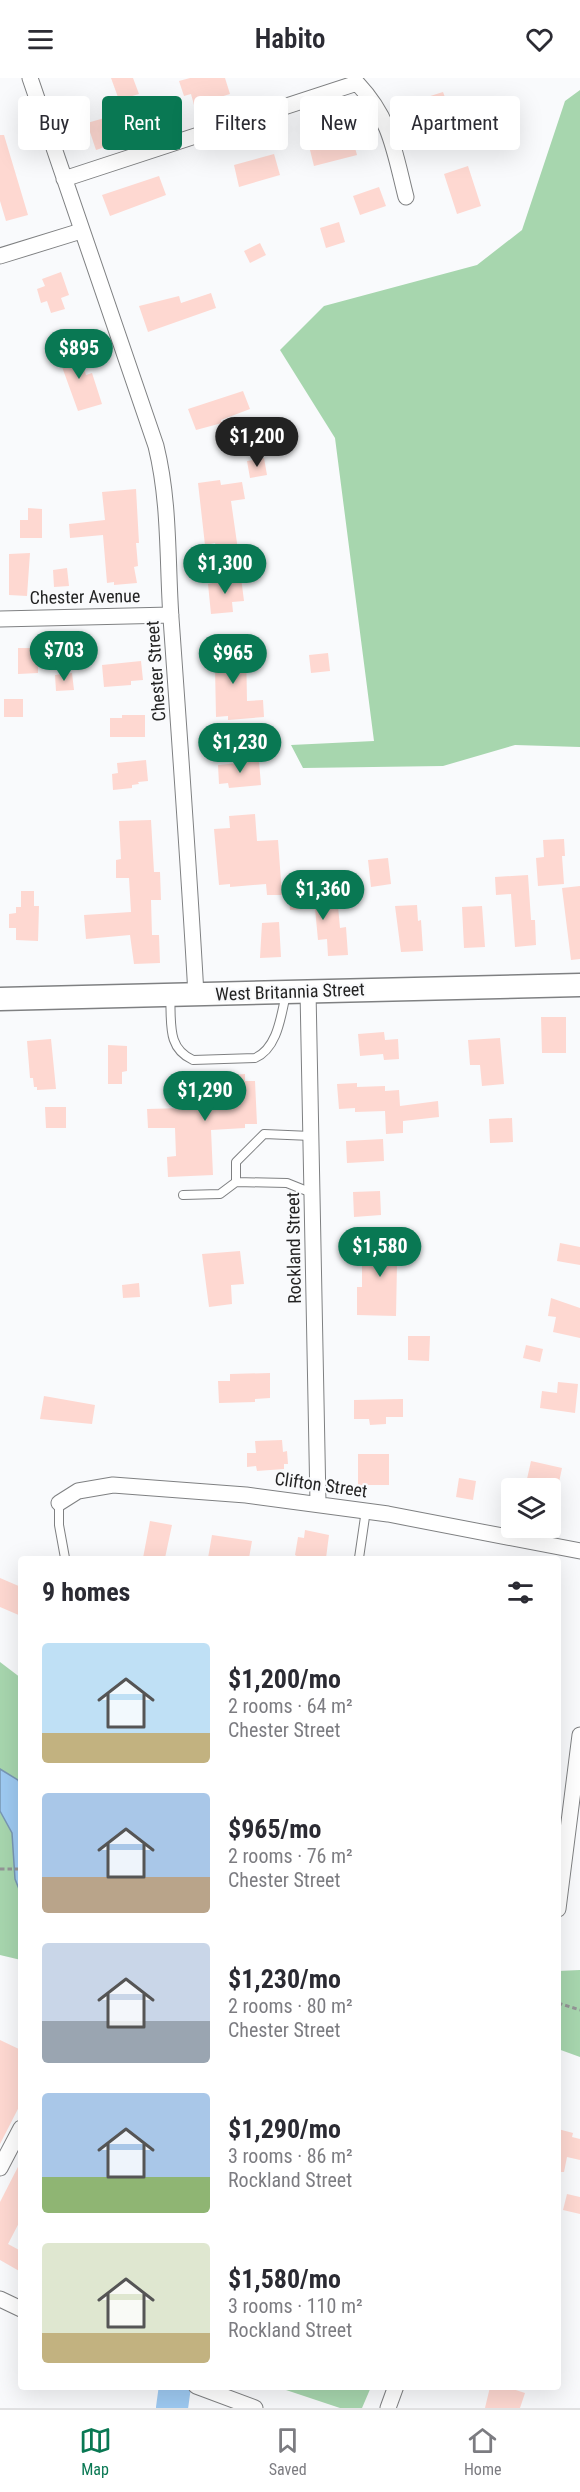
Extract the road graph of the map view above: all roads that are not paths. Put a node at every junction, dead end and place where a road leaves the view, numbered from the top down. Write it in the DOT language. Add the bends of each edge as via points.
graph roads {
  1 [pos="30,78"];
  2 [pos="64,179"];
  3 [pos="406,196"];
  4 [pos="81,231"];
  5 [pos="0,256"];
  6 [pos="171,615"];
  7 [pos="0,619"];
  8 [pos="580,985"];
  9 [pos="297,992"];
  10 [pos="196,995"];
  11 [pos="170,996"];
  12 [pos="0,999"];
  13 [pos="311,1136"];
  14 [pos="236,1182"];
  15 [pos="312,1193"];
  16 [pos="183,1195"];
  17 [pos="58,1503"];
  18 [pos="318,1503"];
  19 [pos="366,1510"];
  20 [pos="580,1551"];
  21 [pos="65,1556"];
  22 [pos="359,1556"];
  23 [pos="580,1735"];
  24 [pos="561,1885"];
  25 [pos="18,2134"];
  26 [pos="0,2168"];
  27 [pos="0,2299"];
  28 [pos="18,2307"];
  29 [pos="205,2390"];
  30 [pos="395,2390"];
  31 [pos="255,2408"];
  32 [pos="388,2408"];
  1 -- 2 [label="street, Chester Street"];
  2 -- 3 [label="street" via="357,83 373,100 388,126"];
  2 -- 4 [label="street, Chester Street"];
  4 -- 5 [label="street"];
  4 -- 6 [label="street, Chester Street" via="159,458 166,510"];
  6 -- 7 [label="street, Chester Avenue"];
  6 -- 10 [label="street, Chester Street"];
  8 -- 9 [label="street, West Britannia Street"];
  9 -- 10 [label="street, West Britannia Street"];
  9 -- 11 [label="lane" via="262,1055 193,1060 176,1049"];
  9 -- 13 [label="street, Rockland Street"];
  10 -- 11 [label="street, West Britannia Street"];
  11 -- 12 [label="street, West Britannia Street"];
  13 -- 14 [label="lane" via="264,1134 236,1162"];
  13 -- 15 [label="street, Rockland Street"];
  14 -- 15 [label="lane" via="287,1183"];
  14 -- 16 [label="lane" via="220,1194"];
  15 -- 18 [label="street, Rockland Street"];
  17 -- 18 [label="street, Clifton Street" via="78,1491 113,1485"];
  17 -- 21 [label="lane"];
  18 -- 19 [label="street, Clifton Street"];
  19 -- 20 [label="street, Clifton Street"];
  19 -- 22 [label="lane"];
  23 -- 24 [label="street"];
  25 -- 26 [label="street"];
  27 -- 28 [label="street"];
  29 -- 31 [label="street"];
  30 -- 32 [label="street"];
}
